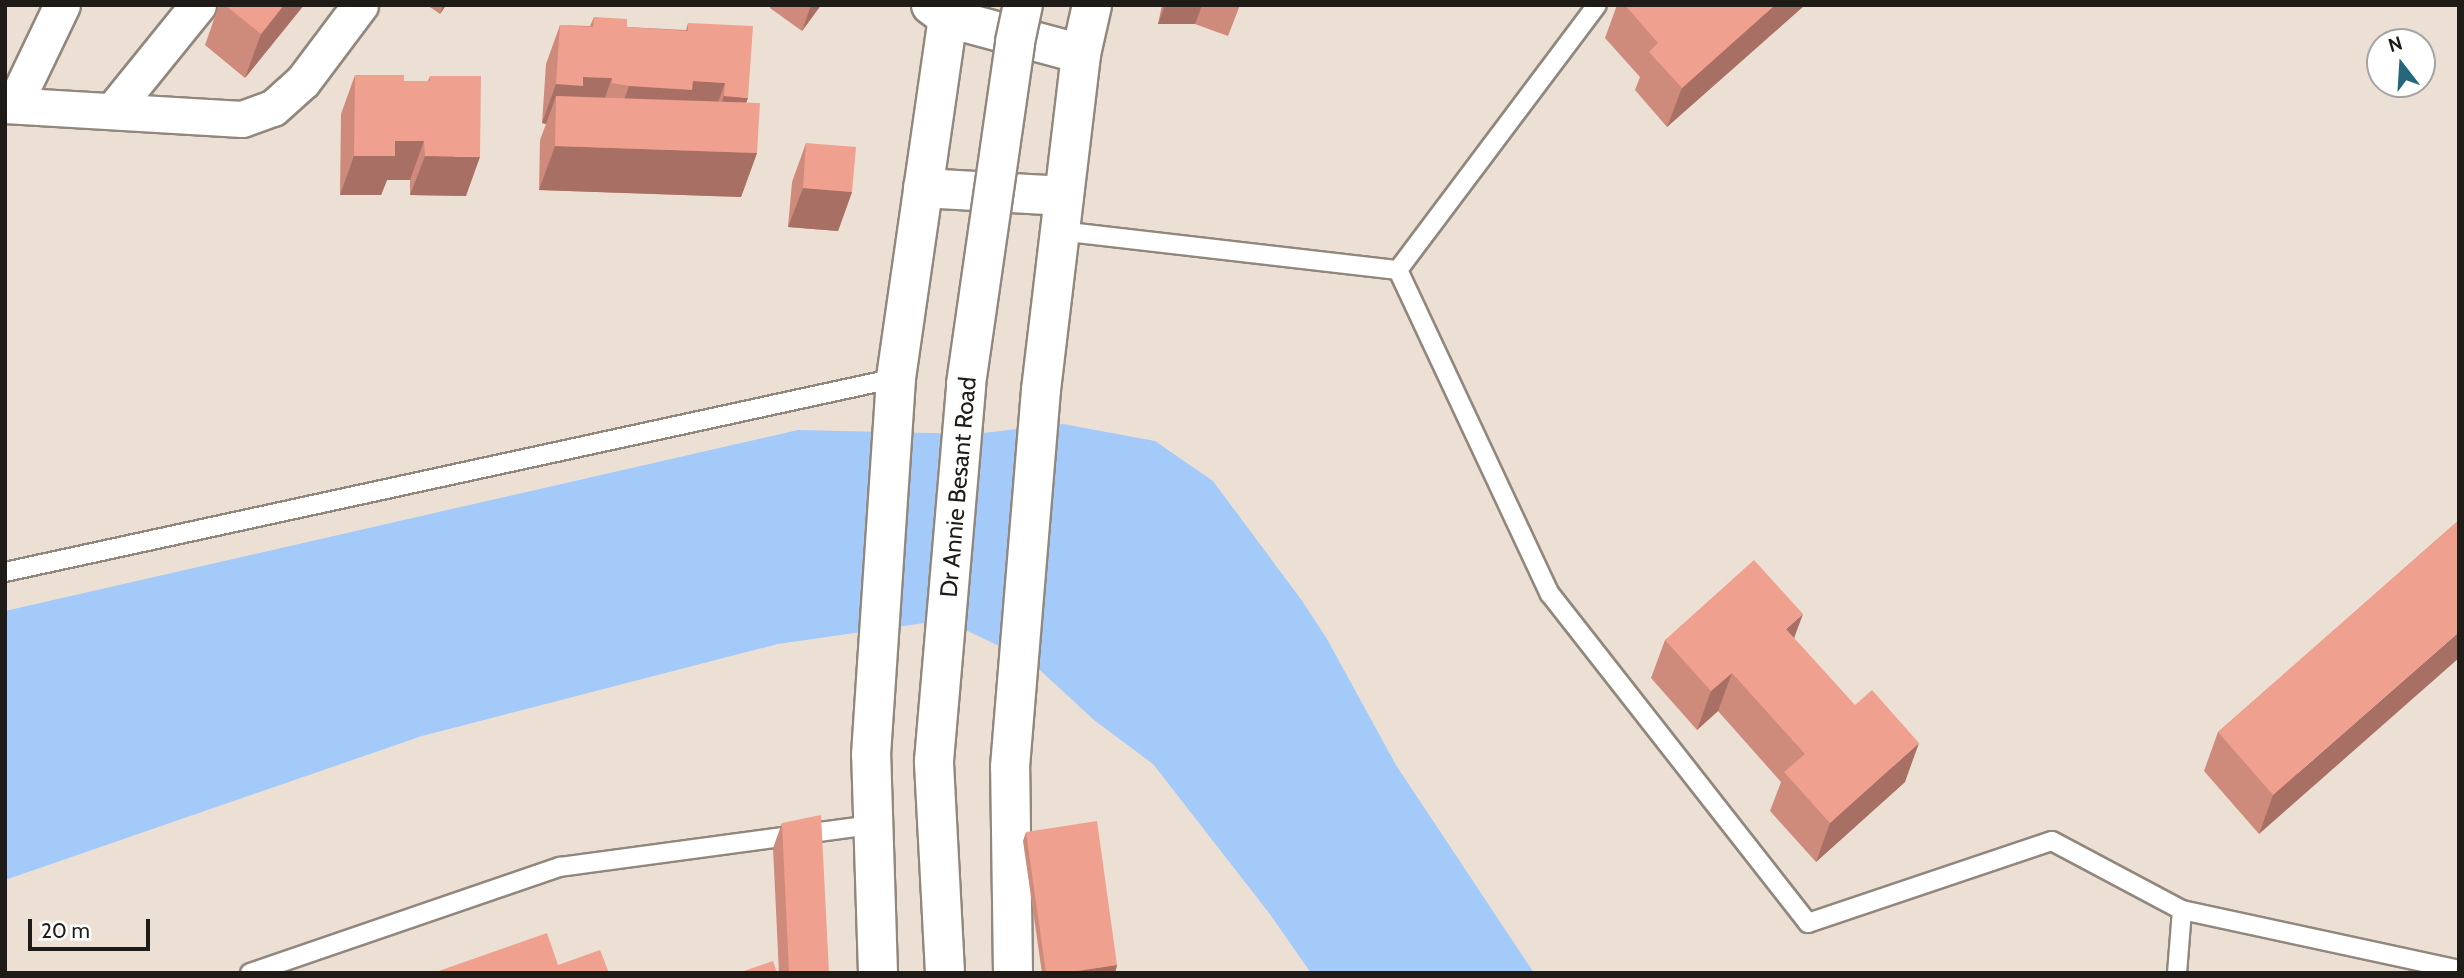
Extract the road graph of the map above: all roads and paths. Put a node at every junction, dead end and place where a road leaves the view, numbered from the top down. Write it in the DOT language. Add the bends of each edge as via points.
graph roads {
  1 [pos="62,5"];
  2 [pos="198,5"];
  3 [pos="360,5"];
  4 [pos="1023,5"];
  5 [pos="1597,5"];
  6 [pos="1087,7"];
  7 [pos="943,10"];
  8 [pos="1081,54"];
  9 [pos="10,105"];
  10 [pos="113,110"];
  11 [pos="923,188"];
  12 [pos="1062,213"];
  13 [pos="1398,270"];
  14 [pos="896,378"];
  15 [pos="5,572"];
  16 [pos="876,824"];
  17 [pos="2182,909"];
  18 [pos="2459,970"];
  19 [pos="250,973"];
  20 [pos="878,973"];
  21 [pos="945,973"];
  22 [pos="1013,973"];
  23 [pos="2177,973"];
  1 -- 9 [label="street"];
  2 -- 10 [label="street"];
  3 -- 10 [label="street" via="303,81 273,108 243,119"];
  4 -- 21 [label="main road, Dr Annie Besant Road, bridge" via="967,384 935,747"];
  5 -- 13 [label="lane"];
  6 -- 8 [label="main road"];
  7 -- 8 [label="main road"];
  7 -- 11 [label="main road"];
  8 -- 12 [label="main road"];
  9 -- 10 [label="street"];
  11 -- 12 [label="main road"];
  11 -- 14 [label="main road"];
  12 -- 13 [label="lane"];
  12 -- 22 [label="main road" via="1041,390 1010,767"];
  13 -- 17 [label="lane" via="1550,594 1808,923 2052,841"];
  14 -- 15 [label="lane"];
  14 -- 16 [label="main road" via="872,755"];
  16 -- 19 [label="lane" via="559,867"];
  16 -- 20 [label="main road"];
  17 -- 18 [label="lane"];
  17 -- 23 [label="lane"];
}
